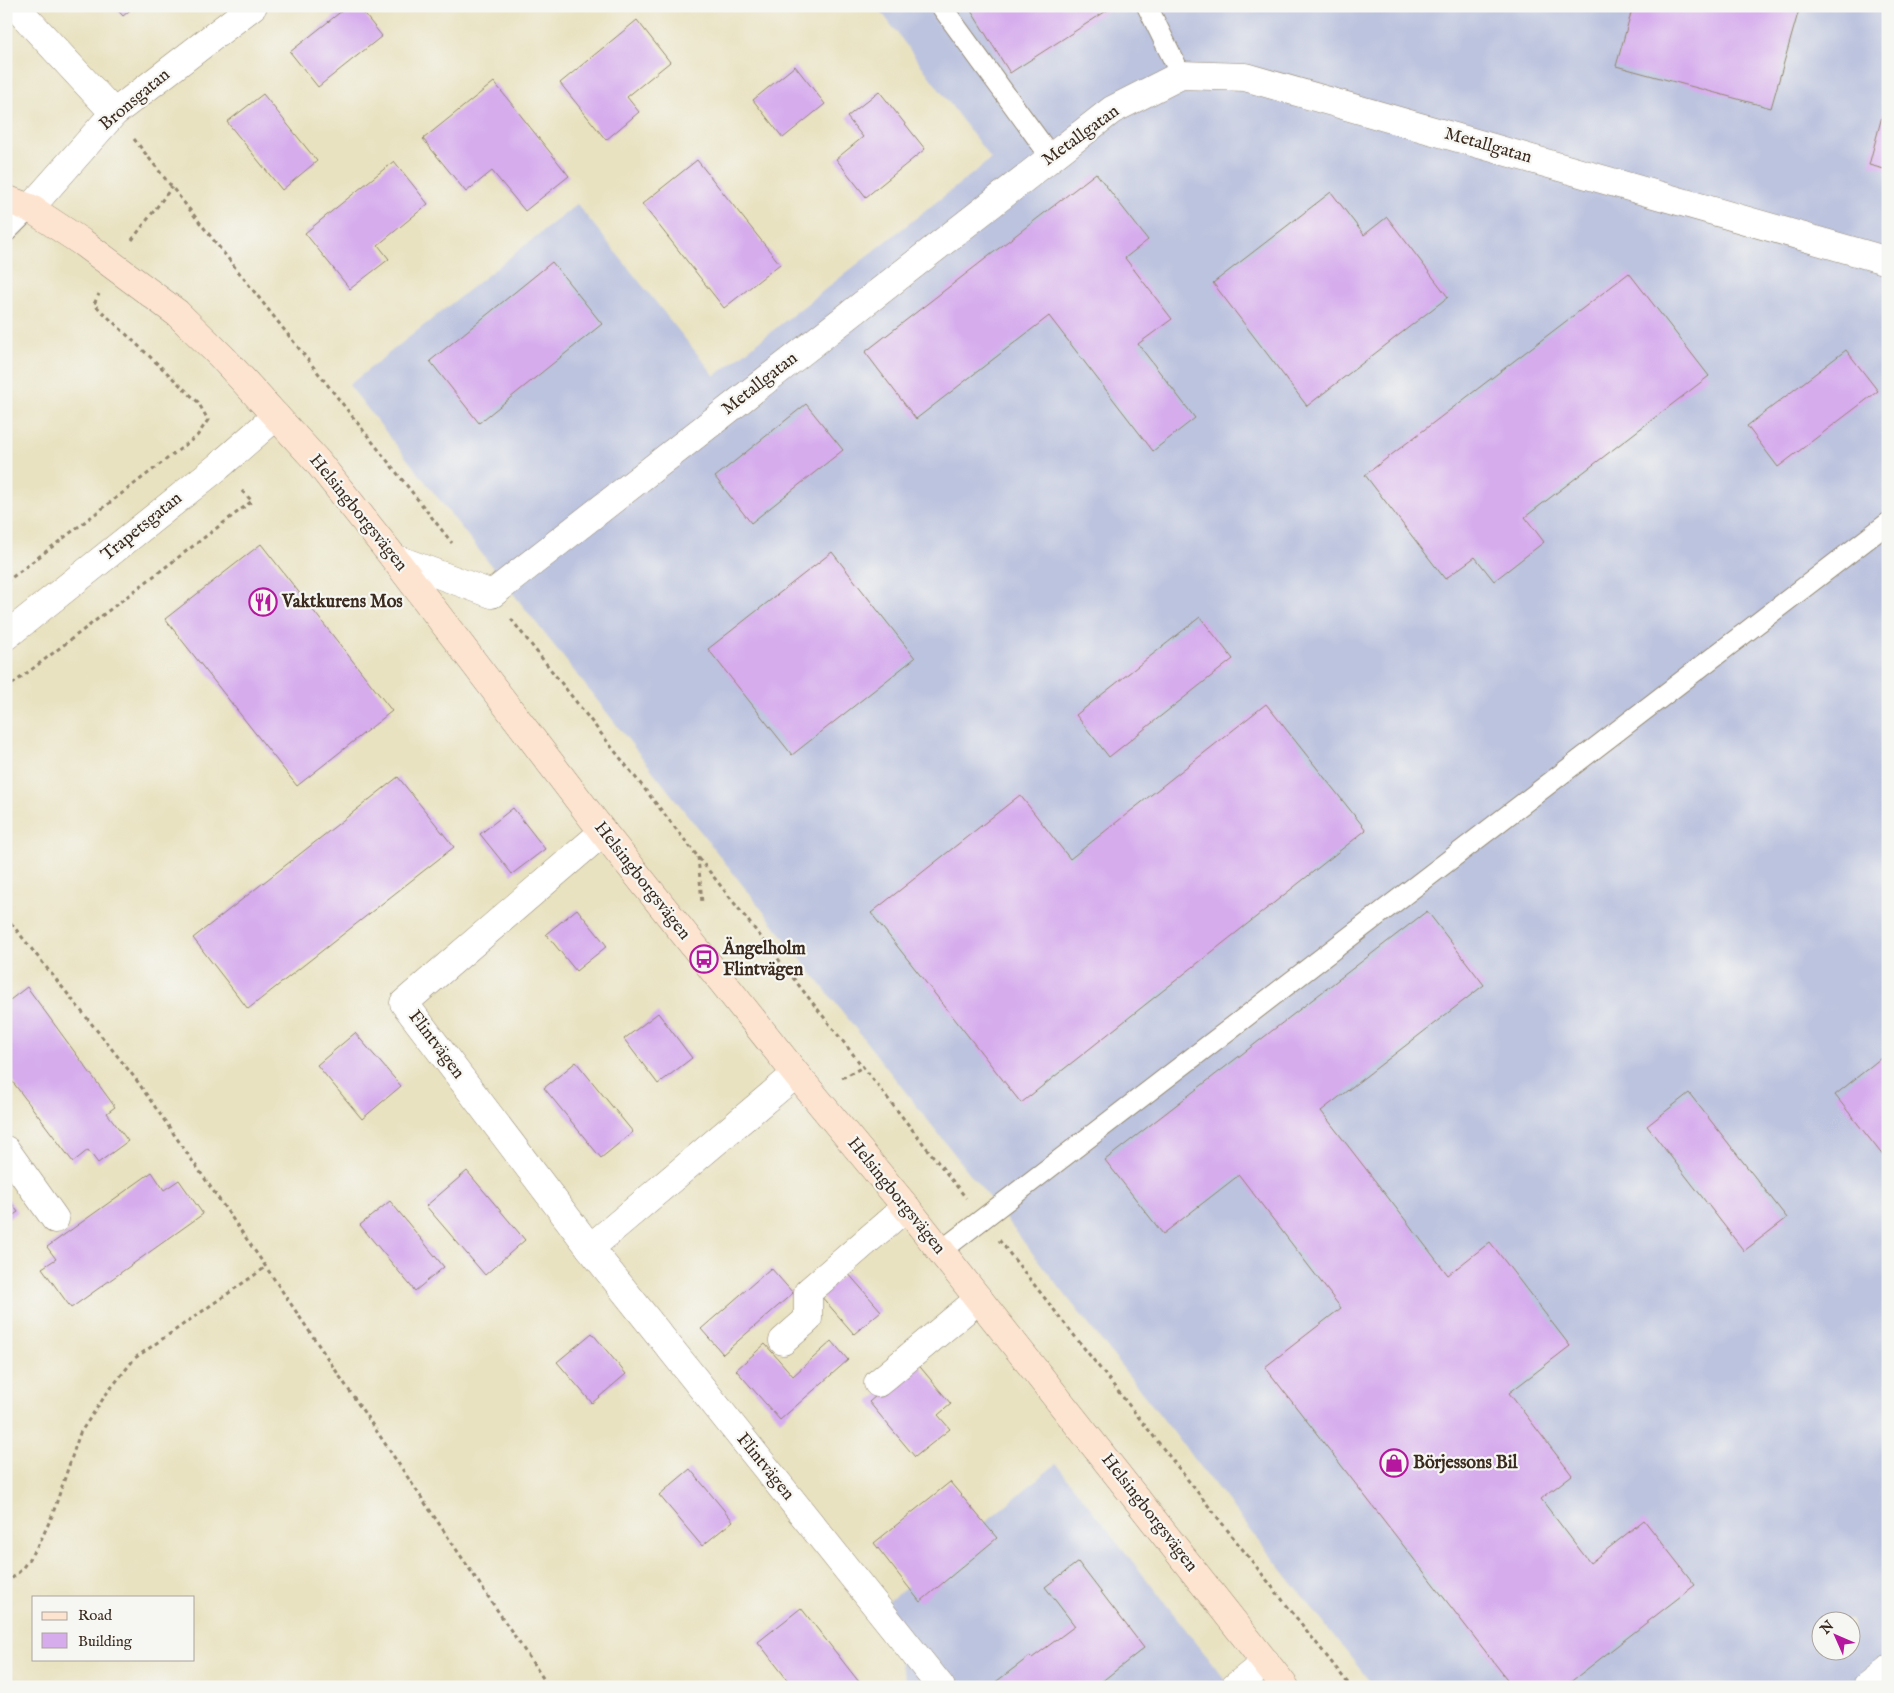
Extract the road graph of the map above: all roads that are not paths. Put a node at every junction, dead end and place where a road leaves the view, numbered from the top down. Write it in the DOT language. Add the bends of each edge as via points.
graph roads {
  1 [pos="15,6"];
  2 [pos="253,6"];
  3 [pos="941,6"];
  4 [pos="1147,6"];
  5 [pos="1181,75"];
  6 [pos="114,113"];
  7 [pos="1051,157"];
  8 [pos="18,203"];
  9 [pos="6,232"];
  10 [pos="1888,261"];
  11 [pos="276,416"];
  12 [pos="1888,523"];
  13 [pos="394,558"];
  14 [pos="6,636"];
  15 [pos="603,832"];
  16 [pos="796,1074"];
  17 [pos="6,1150"];
  18 [pos="906,1207"];
  19 [pos="55,1218"];
  20 [pos="590,1248"];
  21 [pos="941,1251"];
  22 [pos="979,1299"];
  23 [pos="783,1341"];
  24 [pos="878,1383"];
  25 [pos="1266,1662"];
  26 [pos="1888,1670"];
  27 [pos="941,1687"];
  28 [pos="1235,1687"];
  29 [pos="1285,1687"];
  30 [pos="1867,1687"];
  1 -- 6 [label="street"];
  2 -- 6 [label="street, Bronsgatan"];
  3 -- 7 [label="lane"];
  4 -- 5 [label="lane"];
  5 -- 7 [label="street, Metallgatan" via="1112,110"];
  5 -- 10 [label="street, Metallgatan" via="1245,76"];
  6 -- 8 [label="street, Bronsgatan"];
  7 -- 13 [label="street, Metallgatan" via="492,594"];
  8 -- 9 [label="lane"];
  8 -- 11 [label="main road, Helsingborgsvägen" via="113,264 177,314"];
  11 -- 13 [label="main road, Helsingborgsvägen" via="317,461"];
  11 -- 14 [label="street, Trapetsgatan" via="219,466"];
  12 -- 21 [label="lane"];
  13 -- 15 [label="main road, Helsingborgsvägen"];
  15 -- 16 [label="main road, Helsingborgsvägen"];
  15 -- 20 [label="street, Flintvägen" via="404,1003"];
  16 -- 18 [label="main road, Helsingborgsvägen"];
  16 -- 20 [label="street"];
  17 -- 19 [label="street"];
  18 -- 21 [label="main road, Helsingborgsvägen"];
  18 -- 23 [label="street" via="808,1292 808,1319"];
  20 -- 27 [label="street, Flintvägen"];
  21 -- 22 [label="main road, Helsingborgsvägen"];
  22 -- 24 [label="street"];
  22 -- 25 [label="main road, Helsingborgsvägen"];
  25 -- 28 [label="street"];
  25 -- 29 [label="main road, Helsingborgsvägen"];
  26 -- 30 [label="street"];
}
